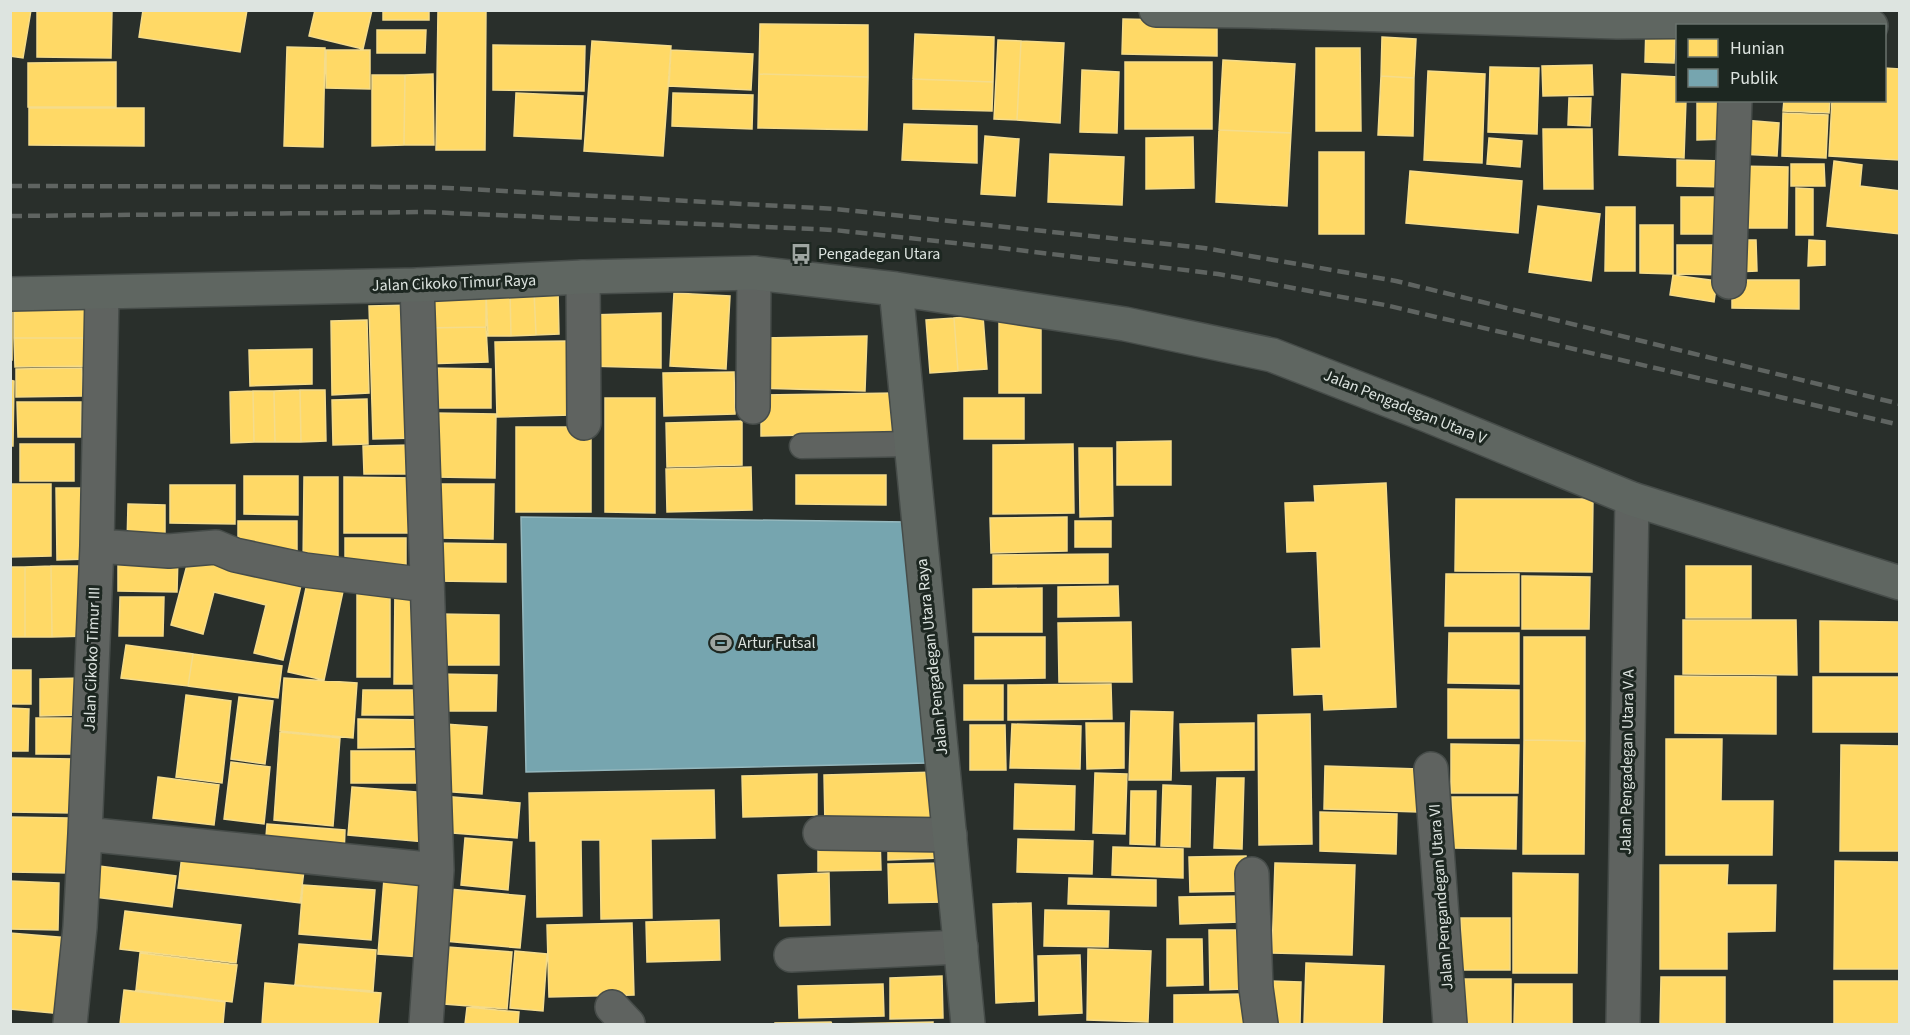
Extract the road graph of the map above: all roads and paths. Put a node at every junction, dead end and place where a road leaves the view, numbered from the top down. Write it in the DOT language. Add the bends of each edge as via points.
graph roads {
  1 [pos="1156,10"];
  2 [pos="1236,11"];
  3 [pos="1617,16"];
  4 [pos="1737,23"];
  5 [pos="1782,24"];
  6 [pos="1735,102"];
  7 [pos="754,273"];
  8 [pos="583,277"];
  9 [pos="1729,282"];
  10 [pos="417,285"];
  11 [pos="896,289"];
  12 [pos="102,292"];
  13 [pos="10,294"];
  14 [pos="753,407"];
  15 [pos="584,423"];
  16 [pos="911,444"];
  17 [pos="802,446"];
  18 [pos="1632,499"];
  19 [pos="97,546"];
  20 [pos="1899,583"];
  21 [pos="427,585"];
  22 [pos="1431,769"];
  23 [pos="820,833"];
  24 [pos="85,834"];
  25 [pos="950,835"];
  26 [pos="437,870"];
  27 [pos="1252,874"];
  28 [pos="961,947"];
  29 [pos="791,955"];
  30 [pos="70,1024"];
  31 [pos="426,1024"];
  32 [pos="968,1024"];
  33 [pos="1261,1024"];
  34 [pos="1450,1024"];
  35 [pos="1623,1024"];
  1 -- 2 [label="street"];
  2 -- 3 [label="street"];
  3 -- 4 [label="street"];
  4 -- 5 [label="street"];
  6 -- 9 [label="street"];
  7 -- 8 [label="street, Jalan Cikoko Timur Raya"];
  7 -- 11 [label="street, Jalan Cikoko Timur Raya"];
  7 -- 14 [label="street"];
  8 -- 10 [label="street, Jalan Cikoko Timur Raya"];
  8 -- 15 [label="street"];
  10 -- 12 [label="street, Jalan Cikoko Timur Raya"];
  10 -- 21 [label="street"];
  11 -- 16 [label="street, Jalan Pengadegan Utara Raya"];
  11 -- 18 [label="street, Jalan Pengadegan Utara V" via="1125,324 1272,355"];
  12 -- 13 [label="street, Jalan Cikoko Timur Raya"];
  12 -- 19 [label="street, Jalan Cikoko Timur III"];
  16 -- 17 [label="lane"];
  16 -- 25 [label="street, Jalan Pengadegan Utara Raya"];
  18 -- 20 [label="street, Jalan Pengadegan Utara V"];
  18 -- 35 [label="street, Jalan Pengadegan Utara V A"];
  19 -- 21 [label="street" via="169,551 216,547 305,570"];
  19 -- 24 [label="street, Jalan Cikoko Timur III"];
  21 -- 26 [label="street"];
  22 -- 34 [label="street, Jalan Pengandegan Utara VI"];
  23 -- 25 [label="street"];
  24 -- 26 [label="street"];
  24 -- 30 [label="street, Jalan Cikoko Timur III"];
  25 -- 28 [label="street, Jalan Pengadegan Utara Raya"];
  26 -- 31 [label="street"];
  27 -- 33 [label="street"];
  28 -- 29 [label="street"];
  28 -- 32 [label="street, Jalan Pengadegan Utara Raya"];
}
